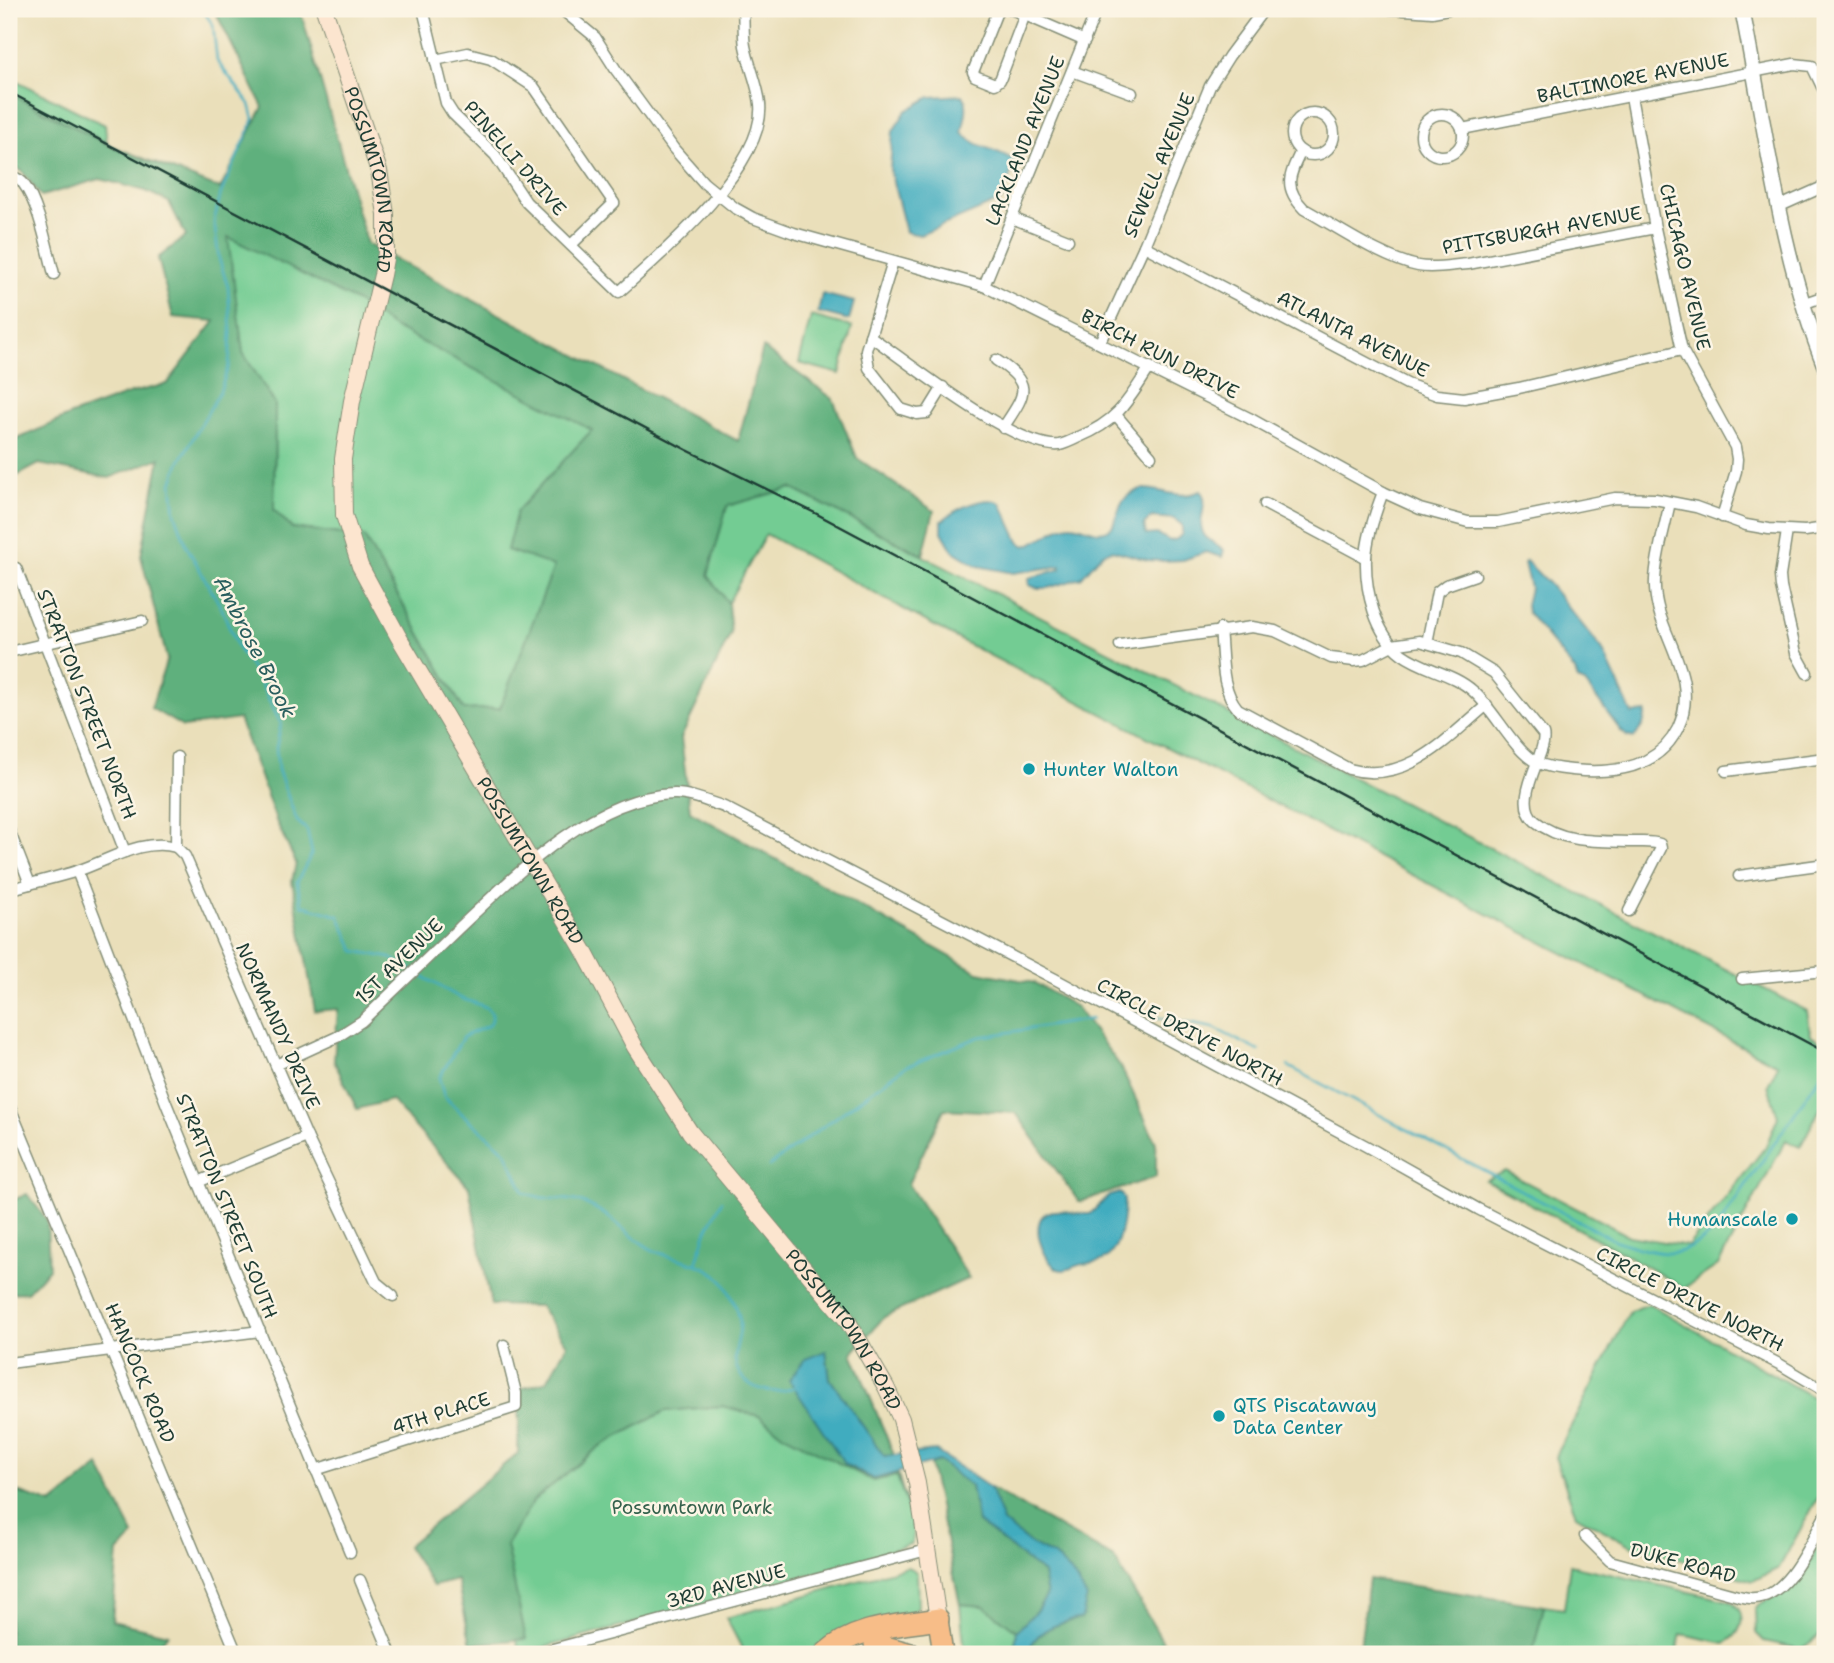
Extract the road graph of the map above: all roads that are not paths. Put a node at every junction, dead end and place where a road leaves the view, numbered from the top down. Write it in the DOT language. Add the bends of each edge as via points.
graph roads {
  1 [pos="324,9"];
  2 [pos="423,9"];
  3 [pos="561,9"];
  4 [pos="743,9"];
  5 [pos="998,9"];
  6 [pos="1011,9"];
  7 [pos="1097,9"];
  8 [pos="1264,9"];
  9 [pos="1390,9"];
  10 [pos="1448,9"];
  11 [pos="1742,9"];
  12 [pos="1026,12"];
  13 [pos="1085,41"];
  14 [pos="435,60"];
  15 [pos="1072,71"];
  16 [pos="1754,72"];
  17 [pos="1132,93"];
  18 [pos="1825,93"];
  19 [pos="1631,96"];
  20 [pos="1462,130"];
  21 [pos="1301,150"];
  22 [pos="9,175"];
  23 [pos="1825,186"];
  24 [pos="718,194"];
  25 [pos="1778,207"];
  26 [pos="1012,218"];
  27 [pos="1656,228"];
  28 [pos="1068,240"];
  29 [pos="570,245"];
  30 [pos="1144,246"];
  31 [pos="893,261"];
  32 [pos="54,274"];
  33 [pos="984,286"];
  34 [pos="1825,296"];
  35 [pos="1802,304"];
  36 [pos="870,336"];
  37 [pos="1100,342"];
  38 [pos="1682,350"];
  39 [pos="996,360"];
  40 [pos="1825,367"];
  41 [pos="1150,368"];
  42 [pos="943,387"];
  43 [pos="1116,415"];
  44 [pos="1003,428"];
  45 [pos="1151,456"];
  46 [pos="1383,492"];
  47 [pos="1670,502"];
  48 [pos="1265,504"];
  49 [pos="1722,517"];
  50 [pos="1825,527"];
  51 [pos="1787,531"];
  52 [pos="1366,558"];
  53 [pos="16,568"];
  54 [pos="1475,575"];
  55 [pos="142,621"];
  56 [pos="1220,629"];
  57 [pos="1427,643"];
  58 [pos="46,644"];
  59 [pos="1120,645"];
  60 [pos="1392,645"];
  61 [pos="9,652"];
  62 [pos="1807,673"];
  63 [pos="1487,705"];
  64 [pos="177,757"];
  65 [pos="1825,758"];
  66 [pos="1536,762"];
  67 [pos="1726,771"];
  68 [pos="9,830"];
  69 [pos="176,847"];
  70 [pos="125,852"];
  71 [pos="531,861"];
  72 [pos="1825,864"];
  73 [pos="77,871"];
  74 [pos="1739,876"];
  75 [pos="30,884"];
  76 [pos="9,890"];
  77 [pos="1629,911"];
  78 [pos="1825,971"];
  79 [pos="1742,979"];
  80 [pos="276,1065"];
  81 [pos="9,1105"];
  82 [pos="14,1130"];
  83 [pos="307,1137"];
  84 [pos="198,1182"];
  85 [pos="393,1296"];
  86 [pos="260,1331"];
  87 [pos="504,1345"];
  88 [pos="112,1350"];
  89 [pos="9,1363"];
  90 [pos="1825,1391"];
  91 [pos="315,1470"];
  92 [pos="1825,1516"];
  93 [pos="1585,1536"];
  94 [pos="927,1550"];
  95 [pos="350,1552"];
  96 [pos="360,1580"];
  97 [pos="939,1626"];
  98 [pos="875,1644"];
  99 [pos="237,1654"];
  100 [pos="391,1654"];
  101 [pos="534,1654"];
  102 [pos="825,1654"];
  103 [pos="844,1654"];
  104 [pos="912,1654"];
  105 [pos="943,1654"];
  1 -- 71 [label="main road, POSSUMTOWN ROAD" via="379,171 386,214 386,253 342,459 344,516 360,566 385,613"];
  2 -- 14 [label="street, PINELLI DRIVE"];
  3 -- 24 [label="street, BIRCH RUN DRIVE" via="595,37 674,149"];
  4 -- 24 [label="street" via="746,46 761,105 758,134"];
  5 -- 12 [label="street" via="973,72 995,84"];
  6 -- 12 [label="street"];
  7 -- 13 [label="street, LACKLAND AVENUE"];
  8 -- 30 [label="street, SEWELL AVENUE" via="1210,86"];
  9 -- 10 [label="street"];
  11 -- 16 [label="street"];
  12 -- 13 [label="street"];
  13 -- 15 [label="street, LACKLAND AVENUE"];
  14 -- 29 [label="street, PINELLI DRIVE" via="453,114 495,155 526,202"];
  14 -- 29 [label="street" via="468,53 491,59 534,87 614,203"];
  15 -- 17 [label="street"];
  15 -- 26 [label="street, LACKLAND AVENUE"];
  16 -- 18 [label="street, BALTIMORE AVENUE" via="1794,64 1812,66"];
  16 -- 19 [label="street, BALTIMORE AVENUE"];
  16 -- 25 [label="street"];
  19 -- 20 [label="street, BALTIMORE AVENUE"];
  19 -- 27 [label="street, CHICAGO AVENUE"];
  21 -- 27 [label="street, PITTSBURGH AVENUE" via="1290,184 1293,198 1304,209 1390,256 1418,266 1468,264"];
  22 -- 32 [label="street" via="22,182 30,198"];
  23 -- 25 [label="street"];
  24 -- 29 [label="street, PINELLI DRIVE" via="685,233 619,292"];
  24 -- 31 [label="street, BIRCH RUN DRIVE" via="753,218"];
  25 -- 35 [label="street"];
  26 -- 28 [label="street"];
  26 -- 33 [label="street, LACKLAND AVENUE"];
  27 -- 38 [label="street, CHICAGO AVENUE"];
  30 -- 37 [label="street, SEWELL AVENUE"];
  30 -- 38 [label="street, ATLANTA AVENUE" via="1407,384 1437,395 1464,398 1519,388"];
  31 -- 33 [label="street, BIRCH RUN DRIVE"];
  31 -- 36 [label="street"];
  33 -- 37 [label="street, BIRCH RUN DRIVE"];
  34 -- 35 [label="street"];
  35 -- 40 [label="street"];
  36 -- 42 [label="street"];
  36 -- 42 [label="street" via="866,350 869,368 901,409 927,413"];
  37 -- 41 [label="street, BIRCH RUN DRIVE"];
  38 -- 49 [label="street, CHICAGO AVENUE" via="1735,447 1736,471"];
  39 -- 44 [label="street" via="1014,372 1023,391"];
  41 -- 43 [label="street"];
  41 -- 46 [label="street, BIRCH RUN DRIVE"];
  42 -- 44 [label="street"];
  43 -- 44 [label="street" via="1061,445 1040,444"];
  43 -- 45 [label="street"];
  46 -- 47 [label="street, BIRCH RUN DRIVE" via="1420,509 1468,522 1498,523 1615,498"];
  46 -- 52 [label="street"];
  47 -- 49 [label="street, BIRCH RUN DRIVE"];
  47 -- 66 [label="street" via="1655,580 1686,696 1676,731 1648,761 1630,768 1583,771"];
  48 -- 52 [label="street"];
  49 -- 51 [label="street, BIRCH RUN DRIVE"];
  50 -- 51 [label="street, BIRCH RUN DRIVE"];
  51 -- 62 [label="street" via="1781,587 1796,653"];
  52 -- 60 [label="street" via="1373,611"];
  53 -- 58 [label="street, STRATTON STREET NORTH"];
  54 -- 57 [label="street" via="1437,592"];
  55 -- 58 [label="street"];
  56 -- 59 [label="street"];
  56 -- 60 [label="street" via="1275,631 1343,661 1363,660"];
  56 -- 63 [label="street" via="1230,701 1349,769 1390,771 1413,764"];
  57 -- 60 [label="street"];
  57 -- 66 [label="street" via="1461,653 1494,673 1543,734"];
  58 -- 61 [label="street"];
  58 -- 70 [label="street, STRATTON STREET NORTH"];
  60 -- 63 [label="street" via="1404,656 1460,682"];
  63 -- 66 [label="street"];
  64 -- 69 [label="street"];
  65 -- 67 [label="street"];
  66 -- 77 [label="street" via="1528,810 1539,824 1575,840 1661,844"];
  68 -- 75 [label="street"];
  69 -- 70 [label="street" via="164,843"];
  69 -- 80 [label="street, NORMANDY DRIVE" via="185,856"];
  70 -- 73 [label="street"];
  71 -- 80 [label="street, 1ST AVENUE" via="362,1021"];
  71 -- 90 [label="street, CIRCLE DRIVE NORTH" via="609,811 642,797 676,793 724,807"];
  71 -- 94 [label="main road, POSSUMTOWN ROAD" via="635,1047 690,1132 848,1320 901,1419"];
  72 -- 74 [label="street"];
  73 -- 75 [label="street"];
  73 -- 84 [label="street, STRATTON STREET SOUTH"];
  75 -- 76 [label="street"];
  78 -- 79 [label="street"];
  80 -- 83 [label="street, NORMANDY DRIVE"];
  81 -- 82 [label="street, HANCOCK ROAD"];
  82 -- 88 [label="street, HANCOCK ROAD"];
  83 -- 84 [label="street"];
  83 -- 85 [label="street, NORMANDY DRIVE" via="376,1282"];
  84 -- 86 [label="street, STRATTON STREET SOUTH"];
  86 -- 88 [label="street"];
  86 -- 91 [label="street, STRATTON STREET SOUTH"];
  87 -- 91 [label="street, 4TH PLACE" via="516,1407"];
  88 -- 89 [label="street"];
  88 -- 99 [label="street, HANCOCK ROAD"];
  91 -- 95 [label="street, STRATTON STREET SOUTH"];
  92 -- 93 [label="street, DUKE ROAD" via="1796,1569 1772,1593 1757,1599 1610,1562"];
  94 -- 97 [label="main road, POSSUMTOWN ROAD"];
  94 -- 101 [label="street, 3RD AVENUE"];
  96 -- 100 [label="street"];
  97 -- 98 [label="highway"];
  97 -- 102 [label="highway" via="863,1632"];
  97 -- 105 [label="highway, POSSUMTOWN ROAD"];
  98 -- 103 [label="highway"];
  98 -- 104 [label="highway"];
}
